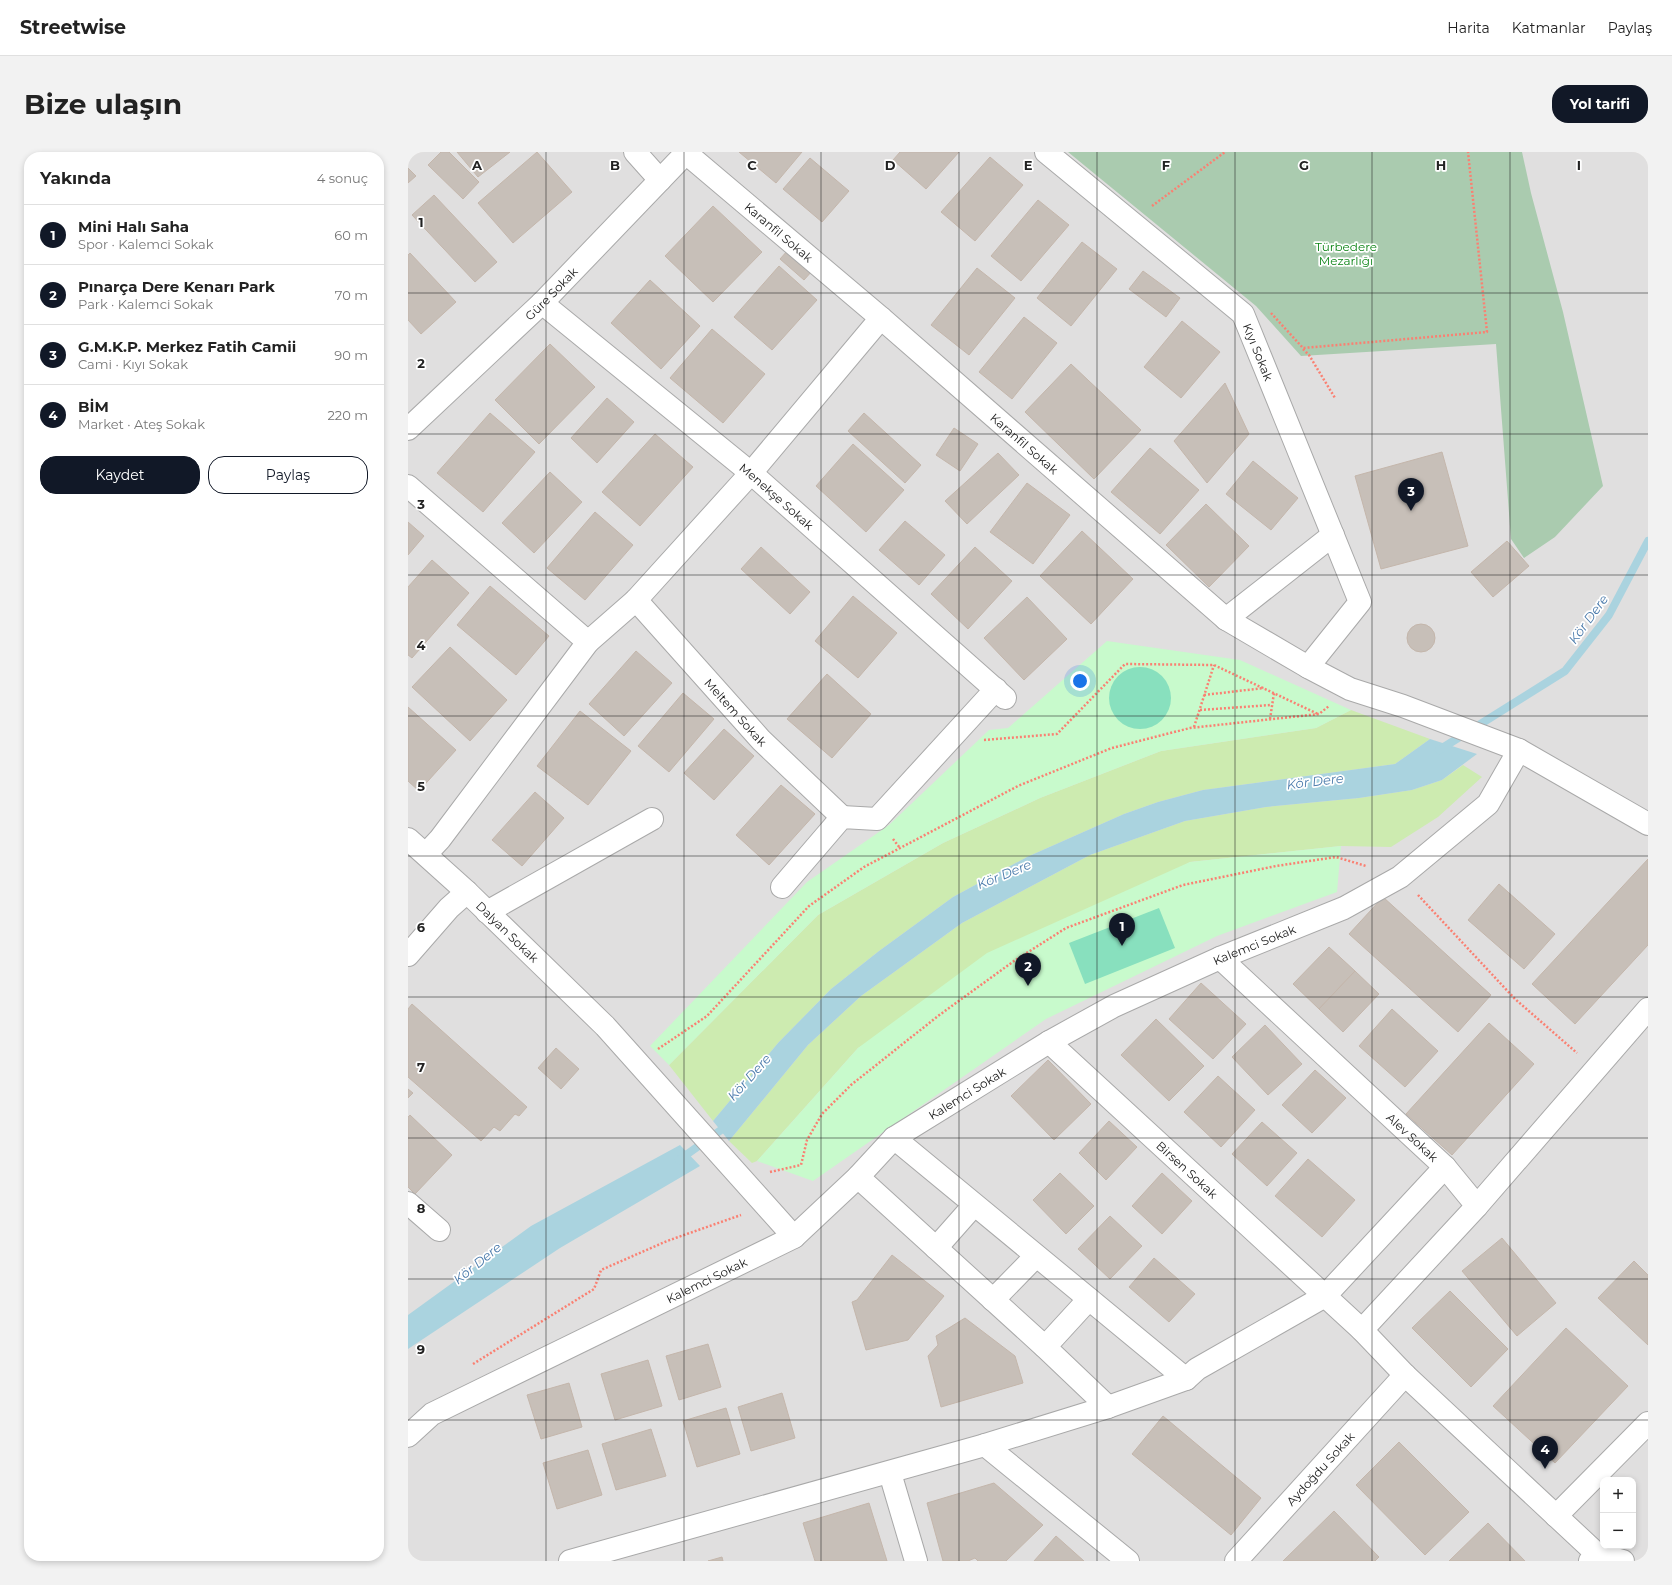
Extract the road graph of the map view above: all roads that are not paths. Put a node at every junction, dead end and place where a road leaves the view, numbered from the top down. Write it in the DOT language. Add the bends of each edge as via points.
graph roads {
  1 [pos="635,152"];
  2 [pos="687,152"];
  3 [pos="1046,152"];
  4 [pos="660,180"];
  5 [pos="542,303"];
  6 [pos="881,318"];
  7 [pos="408,429"];
  8 [pos="751,473"];
  9 [pos="408,486"];
  10 [pos="1332,535"];
  11 [pos="636,600"];
  12 [pos="1226,619"];
  13 [pos="588,642"];
  14 [pos="1308,667"];
  15 [pos="1519,750"];
  16 [pos="842,817"];
  17 [pos="652,819"];
  18 [pos="1648,824"];
  19 [pos="408,839"];
  20 [pos="426,854"];
  21 [pos="782,887"];
  22 [pos="467,892"];
  23 [pos="486,912"];
  24 [pos="408,955"];
  25 [pos="1220,958"];
  26 [pos="1648,1009"];
  27 [pos="1049,1042"];
  28 [pos="894,1138"];
  29 [pos="1445,1166"];
  30 [pos="858,1177"];
  31 [pos="408,1203"];
  32 [pos="974,1205"];
  33 [pos="1477,1206"];
  34 [pos="439,1230"];
  35 [pos="794,1237"];
  36 [pos="936,1248"];
  37 [pos="1036,1256"];
  38 [pos="1325,1296"];
  39 [pos="1089,1299"];
  40 [pos="993,1300"];
  41 [pos="1362,1330"];
  42 [pos="1045,1347"];
  43 [pos="1405,1375"];
  44 [pos="1186,1379"];
  45 [pos="1108,1407"];
  46 [pos="1648,1423"];
  47 [pos="408,1436"];
  48 [pos="985,1445"];
  49 [pos="890,1473"];
  50 [pos="1556,1516"];
  51 [pos="1596,1559"];
  52 [pos="570,1561"];
  53 [pos="916,1561"];
  54 [pos="1128,1561"];
  55 [pos="1236,1561"];
  56 [pos="1623,1561"];
  1 -- 4 [label="street"];
  2 -- 4 [label="street, Güre Sokak"];
  2 -- 6 [label="street, Karanfil Sokak"];
  3 -- 10 [label="street, Kıyı Sokak" via="1243,314"];
  4 -- 5 [label="street, Güre Sokak"];
  5 -- 7 [label="street, Güre Sokak"];
  5 -- 8 [label="street, Menekşe Sokak"];
  6 -- 8 [label="street"];
  6 -- 12 [label="street, Karanfil Sokak"];
  8 -- 11 [label="street"];
  8 -- 16 [label="street, Menekşe Sokak" via="1000,694 877,819"];
  9 -- 13 [label="street"];
  10 -- 12 [label="street"];
  10 -- 14 [label="street, Kıyı Sokak" via="1360,602"];
  11 -- 13 [label="street"];
  11 -- 16 [label="street, Meltem Sokak" via="761,740"];
  12 -- 14 [label="street, Karanfil Sokak"];
  13 -- 20 [label="street" via="440,839"];
  14 -- 15 [label="street, Karanfil Sokak" via="1350,689 1403,706"];
  15 -- 18 [label="street, Karanfil Sokak"];
  15 -- 25 [label="street, Kalemci Sokak" via="1488,804 1400,877 1344,908"];
  16 -- 21 [label="street"];
  17 -- 23 [label="street"];
  19 -- 20 [label="street, Dalyan Sokak"];
  20 -- 22 [label="street, Dalyan Sokak"];
  22 -- 23 [label="street, Dalyan Sokak"];
  22 -- 24 [label="street" via="449,908"];
  23 -- 35 [label="street, Dalyan Sokak" via="605,1026"];
  25 -- 27 [label="street, Kalemci Sokak" via="1114,1006"];
  25 -- 29 [label="street, Alev Sokak"];
  26 -- 33 [label="street"];
  27 -- 28 [label="street, Kalemci Sokak"];
  27 -- 38 [label="street, Birsen Sokak"];
  28 -- 30 [label="street, Kalemci Sokak"];
  28 -- 32 [label="street"];
  29 -- 33 [label="street, Alev Sokak"];
  29 -- 38 [label="street"];
  30 -- 35 [label="street, Kalemci Sokak"];
  30 -- 36 [label="street"];
  31 -- 34 [label="street"];
  32 -- 36 [label="street"];
  32 -- 37 [label="street"];
  33 -- 41 [label="street"];
  35 -- 47 [label="street, Kalemci Sokak" via="432,1414"];
  36 -- 40 [label="street"];
  37 -- 39 [label="street"];
  37 -- 40 [label="street"];
  38 -- 41 [label="street, Birsen Sokak"];
  38 -- 44 [label="street" via="1197,1369"];
  39 -- 42 [label="street"];
  39 -- 44 [label="street"];
  40 -- 42 [label="street"];
  41 -- 43 [label="street, Birsen Sokak"];
  42 -- 45 [label="street"];
  43 -- 50 [label="street, Birsen Sokak"];
  43 -- 55 [label="street, Aydoğdu Sokak"];
  44 -- 45 [label="street"];
  45 -- 48 [label="street"];
  46 -- 50 [label="street"];
  48 -- 49 [label="street"];
  48 -- 54 [label="street"];
  49 -- 52 [label="street"];
  49 -- 53 [label="street"];
  50 -- 51 [label="street, Birsen Sokak"];
  51 -- 56 [label="street"];
}
